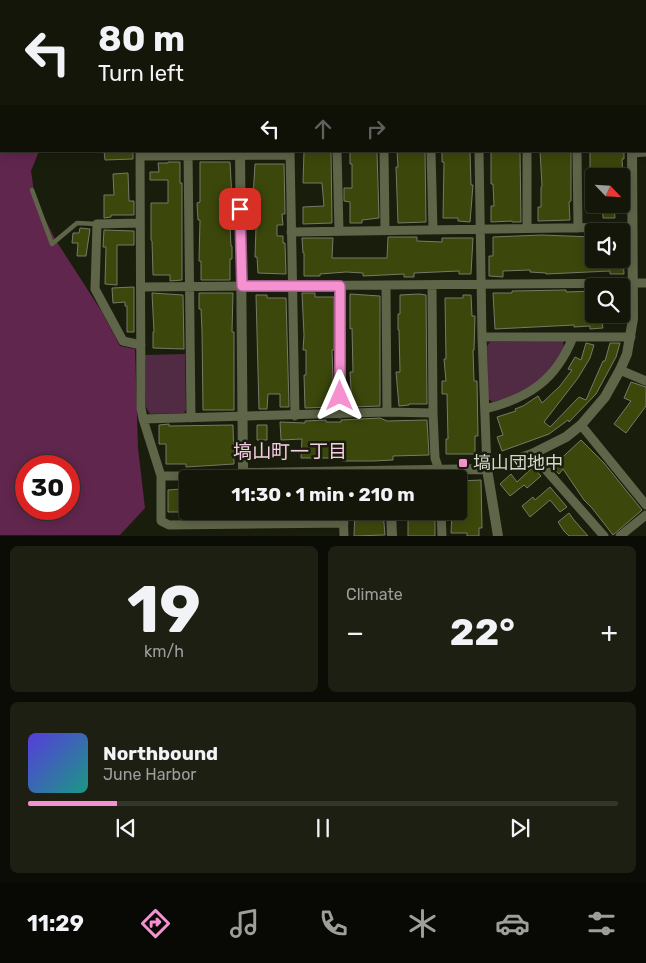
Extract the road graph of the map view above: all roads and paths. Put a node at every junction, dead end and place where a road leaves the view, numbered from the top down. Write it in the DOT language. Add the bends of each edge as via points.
graph roads {
  1 [pos="338,152"];
  2 [pos="384,152"];
  3 [pos="432,152"];
  4 [pos="479,152"];
  5 [pos="527,152"];
  6 [pos="577,152"];
  7 [pos="632,152"];
  8 [pos="646,152"];
  9 [pos="290,153"];
  10 [pos="140,154"];
  11 [pos="188,154"];
  12 [pos="240,154"];
  13 [pos="32,190"];
  14 [pos="140,223"];
  15 [pos="97,224"];
  16 [pos="632,227"];
  17 [pos="527,228"];
  18 [pos="578,228"];
  19 [pos="480,229"];
  20 [pos="385,230"];
  21 [pos="432,230"];
  22 [pos="339,231"];
  23 [pos="291,232"];
  24 [pos="633,283"];
  25 [pos="646,283"];
  26 [pos="481,284"];
  27 [pos="292,285"];
  28 [pos="386,285"];
  29 [pos="190,286"];
  30 [pos="242,286"];
  31 [pos="340,286"];
  32 [pos="432,286"];
  33 [pos="141,287"];
  34 [pos="482,337"];
  35 [pos="573,337"];
  36 [pos="631,337"];
  37 [pos="140,345"];
  38 [pos="620,370"];
  39 [pos="646,381"];
  40 [pos="485,409"];
  41 [pos="387,412"];
  42 [pos="433,413"];
  43 [pos="340,414"];
  44 [pos="295,416"];
  45 [pos="242,417"];
  46 [pos="191,418"];
  47 [pos="143,419"];
  48 [pos="581,425"];
  49 [pos="532,454"];
  50 [pos="244,470"];
  51 [pos="438,470"];
  52 [pos="487,470"];
  53 [pos="467,472"];
  54 [pos="161,476"];
  55 [pos="179,476"];
  56 [pos="646,505"];
  57 [pos="646,515"];
  58 [pos="344,520"];
  59 [pos="391,520"];
  60 [pos="441,520"];
  61 [pos="344,523"];
  62 [pos="344,536"];
  63 [pos="392,536"];
  64 [pos="442,536"];
  65 [pos="498,536"];
  66 [pos="604,536"];
  67 [pos="620,536"];
  1 -- 22 [label="street"];
  2 -- 20 [label="street"];
  3 -- 21 [label="street"];
  4 -- 19 [label="street"];
  5 -- 17 [label="street"];
  6 -- 18 [label="street"];
  7 -- 8 [label="street"];
  7 -- 16 [label="street"];
  9 -- 12 [label="street"];
  9 -- 23 [label="street"];
  10 -- 11 [label="street"];
  10 -- 14 [label="street"];
  11 -- 12 [label="street"];
  11 -- 29 [label="street"];
  12 -- 30 [label="street"];
  13 -- 15 [label="lane" via="52,244 78,223"];
  14 -- 15 [label="street"];
  14 -- 33 [label="street"];
  15 -- 37 [label="street" via="95,288 123,341"];
  16 -- 18 [label="street"];
  16 -- 24 [label="street"];
  17 -- 18 [label="street"];
  17 -- 19 [label="street"];
  19 -- 21 [label="street"];
  19 -- 26 [label="street"];
  20 -- 21 [label="street"];
  20 -- 22 [label="street"];
  22 -- 23 [label="street"];
  23 -- 27 [label="street"];
  24 -- 25 [label="street"];
  24 -- 26 [label="street"];
  24 -- 36 [label="street"];
  26 -- 32 [label="street"];
  26 -- 34 [label="street"];
  27 -- 30 [label="street"];
  27 -- 31 [label="street"];
  27 -- 44 [label="street"];
  28 -- 31 [label="street"];
  28 -- 32 [label="street"];
  28 -- 41 [label="street"];
  29 -- 30 [label="street"];
  29 -- 33 [label="street"];
  29 -- 46 [label="street"];
  30 -- 45 [label="street"];
  31 -- 43 [label="street"];
  32 -- 42 [label="street"];
  33 -- 37 [label="street"];
  34 -- 35 [label="street"];
  34 -- 40 [label="street"];
  35 -- 36 [label="street"];
  35 -- 40 [label="street" via="567,352 547,379 531,392"];
  36 -- 38 [label="street"];
  37 -- 47 [label="street"];
  38 -- 39 [label="street"];
  38 -- 48 [label="street" via="605,397"];
  40 -- 52 [label="street"];
  41 -- 42 [label="street"];
  41 -- 43 [label="street"];
  42 -- 51 [label="street"];
  43 -- 44 [label="street"];
  44 -- 45 [label="street"];
  45 -- 46 [label="street"];
  45 -- 50 [label="street"];
  46 -- 47 [label="street"];
  47 -- 54 [label="street"];
  48 -- 49 [label="street" via="566,437"];
  48 -- 56 [label="street"];
  49 -- 52 [label="street"];
  49 -- 66 [label="street"];
  52 -- 53 [label="street"];
  52 -- 65 [label="street"];
  54 -- 55 [label="street"];
  54 -- 61 [label="street" via="161,521 169,525"];
  57 -- 67 [label="street"];
  58 -- 61 [label="street"];
  59 -- 63 [label="street"];
  60 -- 64 [label="street"];
  61 -- 62 [label="street"];
}
